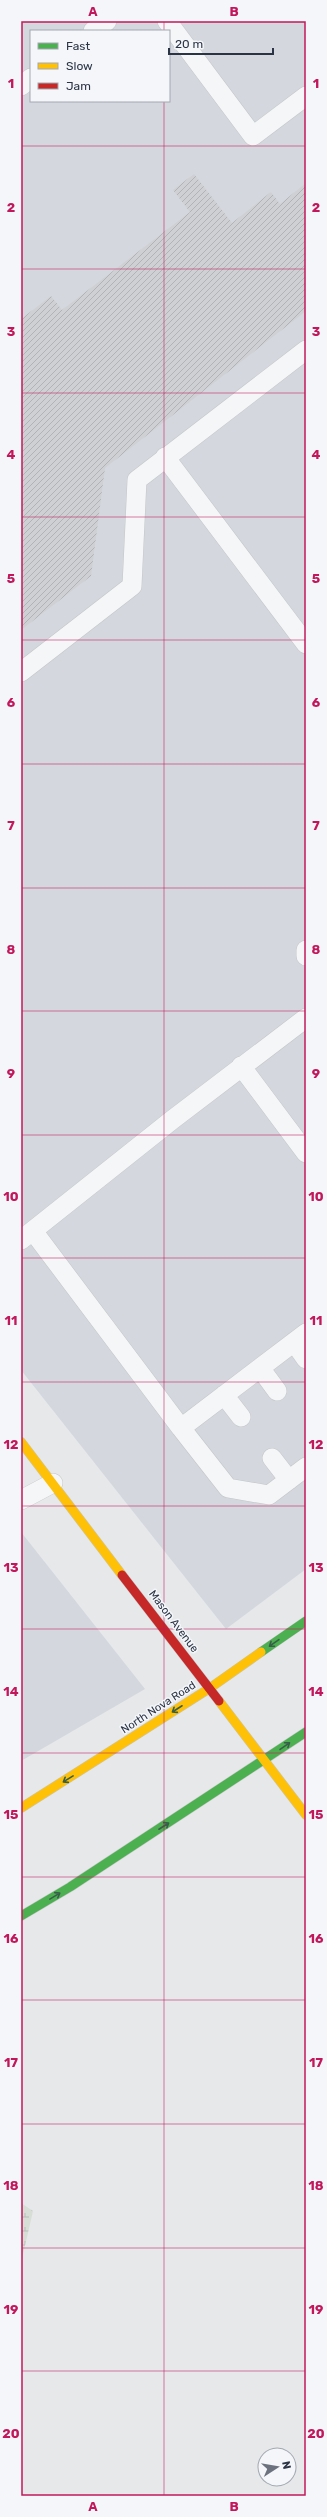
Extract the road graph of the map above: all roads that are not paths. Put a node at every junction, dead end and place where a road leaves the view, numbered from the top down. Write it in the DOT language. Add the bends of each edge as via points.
graph roads {
  1 [pos="107,21"];
  2 [pos="167,21"];
  3 [pos="94,30"];
  4 [pos="30,79"];
  5 [pos="21,86"];
  6 [pos="306,96"];
  7 [pos="306,350"];
  8 [pos="165,457"];
  9 [pos="306,644"];
  10 [pos="21,672"];
  11 [pos="306,950"];
  12 [pos="306,956"];
  13 [pos="306,1018"];
  14 [pos="241,1066"];
  15 [pos="306,1153"];
  16 [pos="27,1235"];
  17 [pos="300,1338"];
  18 [pos="306,1359"];
  19 [pos="260,1368"];
  20 [pos="277,1391"];
  21 [pos="224,1395"];
  22 [pos="241,1417"];
  23 [pos="181,1428"];
  24 [pos="21,1442"];
  25 [pos="272,1458"];
  26 [pos="306,1467"];
  27 [pos="289,1480"];
  28 [pos="54,1483"];
  29 [pos="21,1500"];
  30 [pos="306,1621"];
  31 [pos="210,1688"];
  32 [pos="306,1732"];
  33 [pos="265,1760"];
  34 [pos="21,1808"];
  35 [pos="306,1815"];
  36 [pos="21,1916"];
  1 -- 3 [label="lane"];
  2 -- 6 [label="lane" via="253,136"];
  4 -- 5 [label="lane"];
  7 -- 8 [label="lane"];
  8 -- 9 [label="lane"];
  8 -- 10 [label="lane" via="137,480 132,586"];
  11 -- 12 [label="lane"];
  13 -- 14 [label="lane"];
  14 -- 15 [label="lane"];
  14 -- 16 [label="lane"];
  16 -- 23 [label="lane"];
  17 -- 18 [label="lane"];
  17 -- 19 [label="lane"];
  19 -- 20 [label="lane"];
  19 -- 21 [label="lane"];
  21 -- 22 [label="lane"];
  21 -- 23 [label="lane"];
  23 -- 27 [label="lane" via="228,1488 269,1495"];
  24 -- 28 [label="main road, Mason Avenue"];
  25 -- 27 [label="lane"];
  26 -- 27 [label="lane"];
  28 -- 29 [label="lane"];
  28 -- 31 [label="main road, Mason Avenue"];
  30 -- 31 [label="main road, North Nova Road, one-way"];
  31 -- 33 [label="main road, Mason Avenue"];
  31 -- 34 [label="main road, North Nova Road, one-way"];
  33 -- 32 [label="main road, one-way"];
  33 -- 35 [label="main road, Mason Avenue"];
  36 -- 33 [label="main road, one-way"];
}
